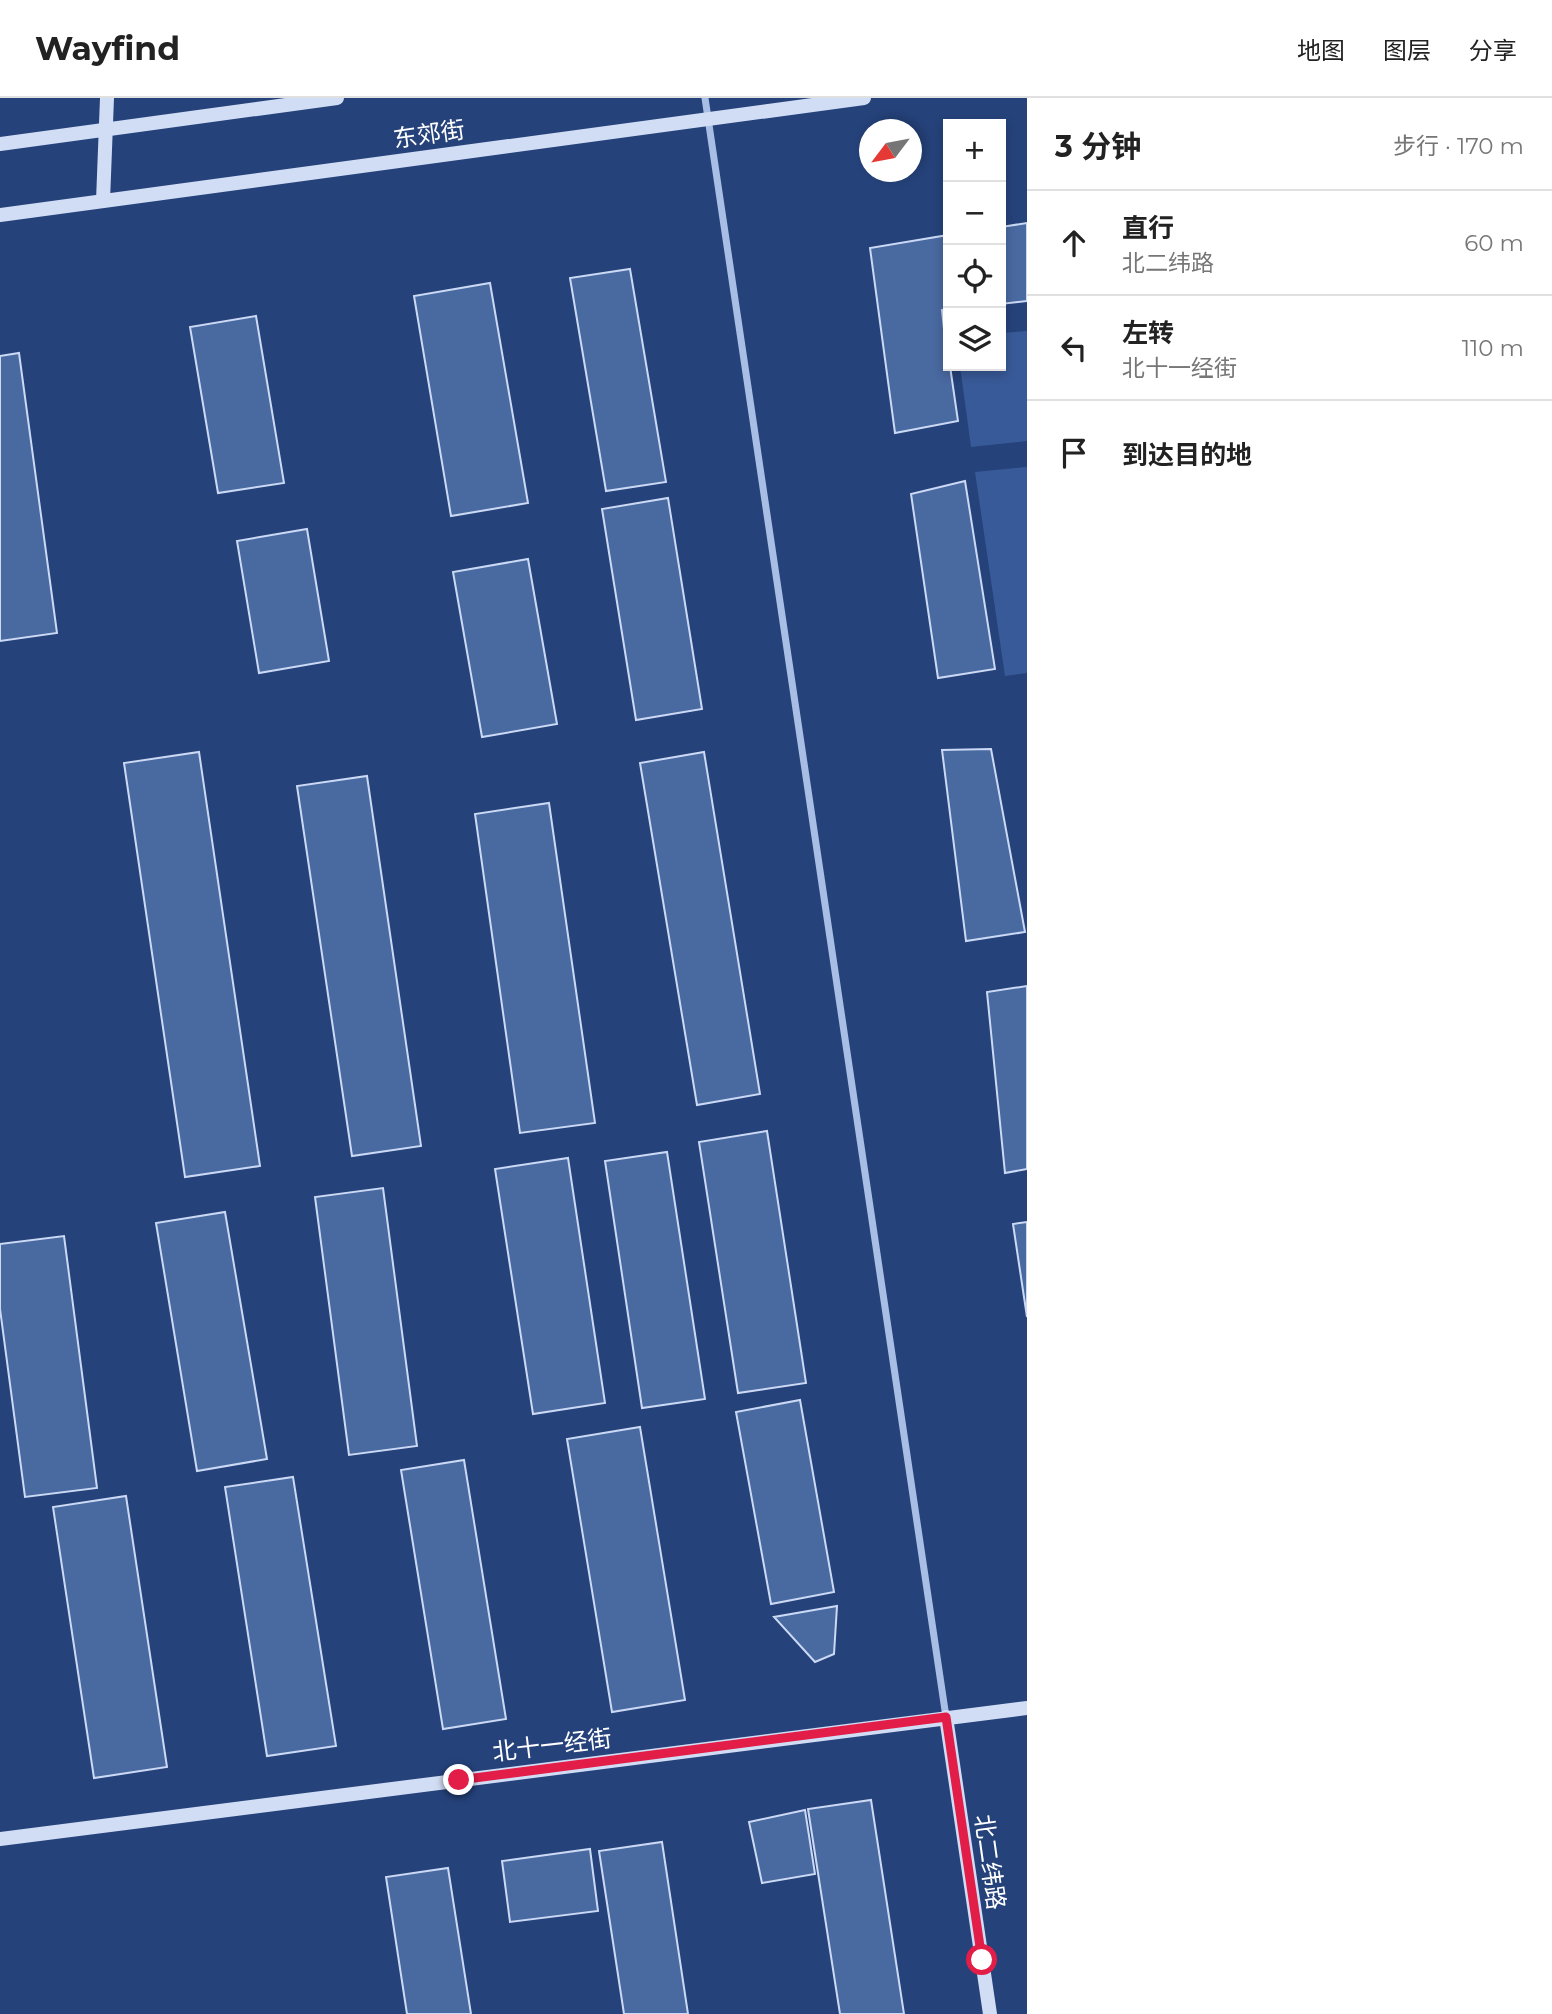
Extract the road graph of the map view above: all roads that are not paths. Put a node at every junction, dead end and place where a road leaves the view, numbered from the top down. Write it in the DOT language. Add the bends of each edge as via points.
graph roads {
  1 [pos="107,98"];
  2 [pos="337,98"];
  3 [pos="705,98"];
  4 [pos="864,98"];
  5 [pos="709,119"];
  6 [pos="106,130"];
  7 [pos="0,144"];
  8 [pos="103,201"];
  9 [pos="0,215"];
  10 [pos="1027,1708"];
  11 [pos="946,1717"];
  12 [pos="0,1839"];
  13 [pos="990,2014"];
  1 -- 6 [label="street"];
  2 -- 6 [label="street"];
  3 -- 5 [label="street"];
  4 -- 5 [label="street, 东郊街"];
  5 -- 8 [label="street, 东郊街"];
  5 -- 11 [label="street"];
  6 -- 7 [label="street"];
  6 -- 8 [label="street"];
  8 -- 9 [label="street, 东郊街"];
  10 -- 11 [label="street, 北十一经街"];
  11 -- 12 [label="street, 北十一经街"];
  11 -- 13 [label="street, 北二纬路"];
}
